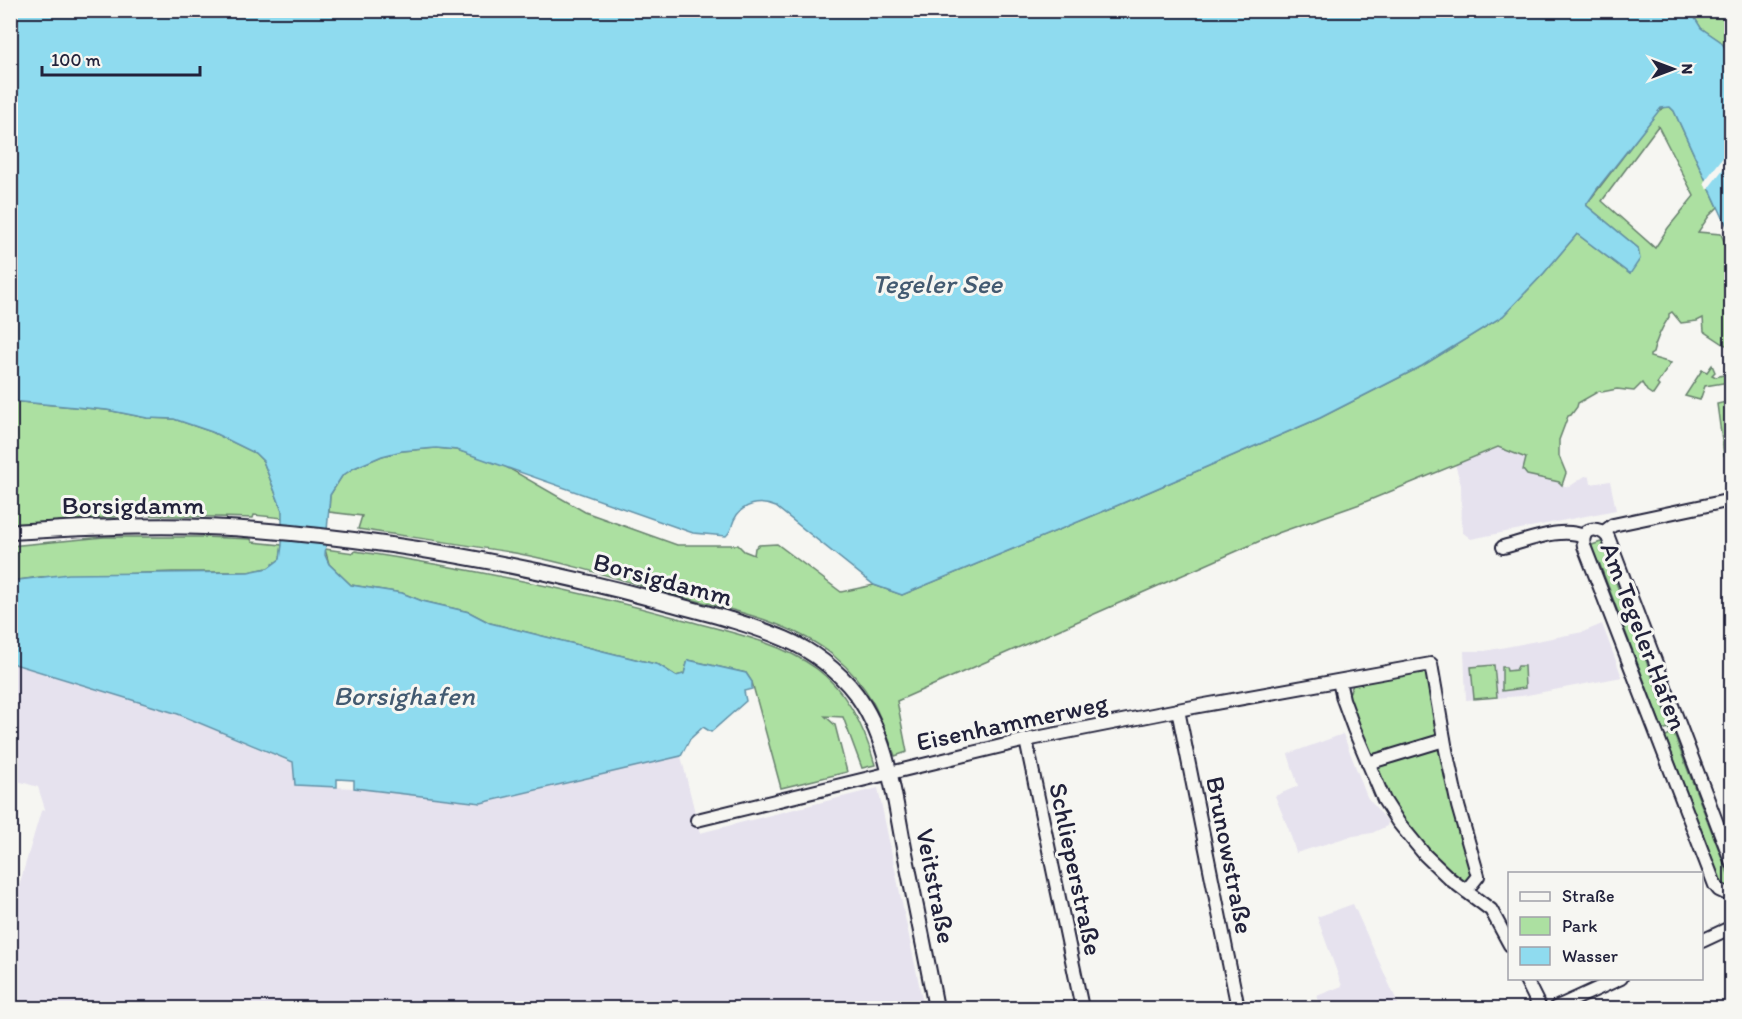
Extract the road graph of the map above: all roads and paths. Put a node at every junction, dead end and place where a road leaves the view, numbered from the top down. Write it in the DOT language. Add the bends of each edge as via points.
graph roads {
  1 [pos="1722,502"];
  2 [pos="10,532"];
  3 [pos="1604,532"];
  4 [pos="1584,536"];
  5 [pos="1503,547"];
  6 [pos="1339,681"];
  7 [pos="1178,710"];
  8 [pos="1026,740"];
  9 [pos="1444,740"];
  10 [pos="1368,763"];
  11 [pos="889,772"];
  12 [pos="697,820"];
  13 [pos="1731,863"];
  14 [pos="1466,891"];
  15 [pos="1731,896"];
  16 [pos="1731,927"];
  17 [pos="1703,940"];
  18 [pos="1508,943"];
  19 [pos="1526,980"];
  20 [pos="1616,980"];
  21 [pos="936,1008"];
  22 [pos="1082,1008"];
  23 [pos="1238,1008"];
  24 [pos="1540,1008"];
  25 [pos="1555,1008"];
  1 -- 3 [label="street" via="1613,525"];
  2 -- 11 [label="street, Borsigdamm" via="120,526 256,530 353,540 572,580 716,616 785,639 821,660 844,680 867,710"];
  3 -- 4 [label="street, Am Tegeler Hafen" via="1591,530"];
  3 -- 13 [label="street, Am Tegeler Hafen"];
  4 -- 5 [label="street" via="1554,534"];
  4 -- 15 [label="street, Am Tegeler Hafen" via="1584,546 1715,885"];
  6 -- 7 [label="street, Eisenhammerweg"];
  6 -- 9 [label="street, Eisenhammerweg" via="1431,664"];
  6 -- 10 [label="street"];
  7 -- 8 [label="street, Eisenhammerweg"];
  7 -- 23 [label="street, Brunowstraße"];
  8 -- 11 [label="street, Eisenhammerweg"];
  8 -- 22 [label="street, Schlieperstraße"];
  9 -- 10 [label="street"];
  9 -- 14 [label="street" via="1478,876"];
  10 -- 14 [label="street" via="1398,822 1425,855"];
  11 -- 12 [label="street, Eisenhammerweg"];
  11 -- 21 [label="street, Veitstraße"];
  14 -- 18 [label="street" via="1491,910"];
  16 -- 17 [label="street"];
  19 -- 24 [label="street"];
  20 -- 25 [label="street"];
}
